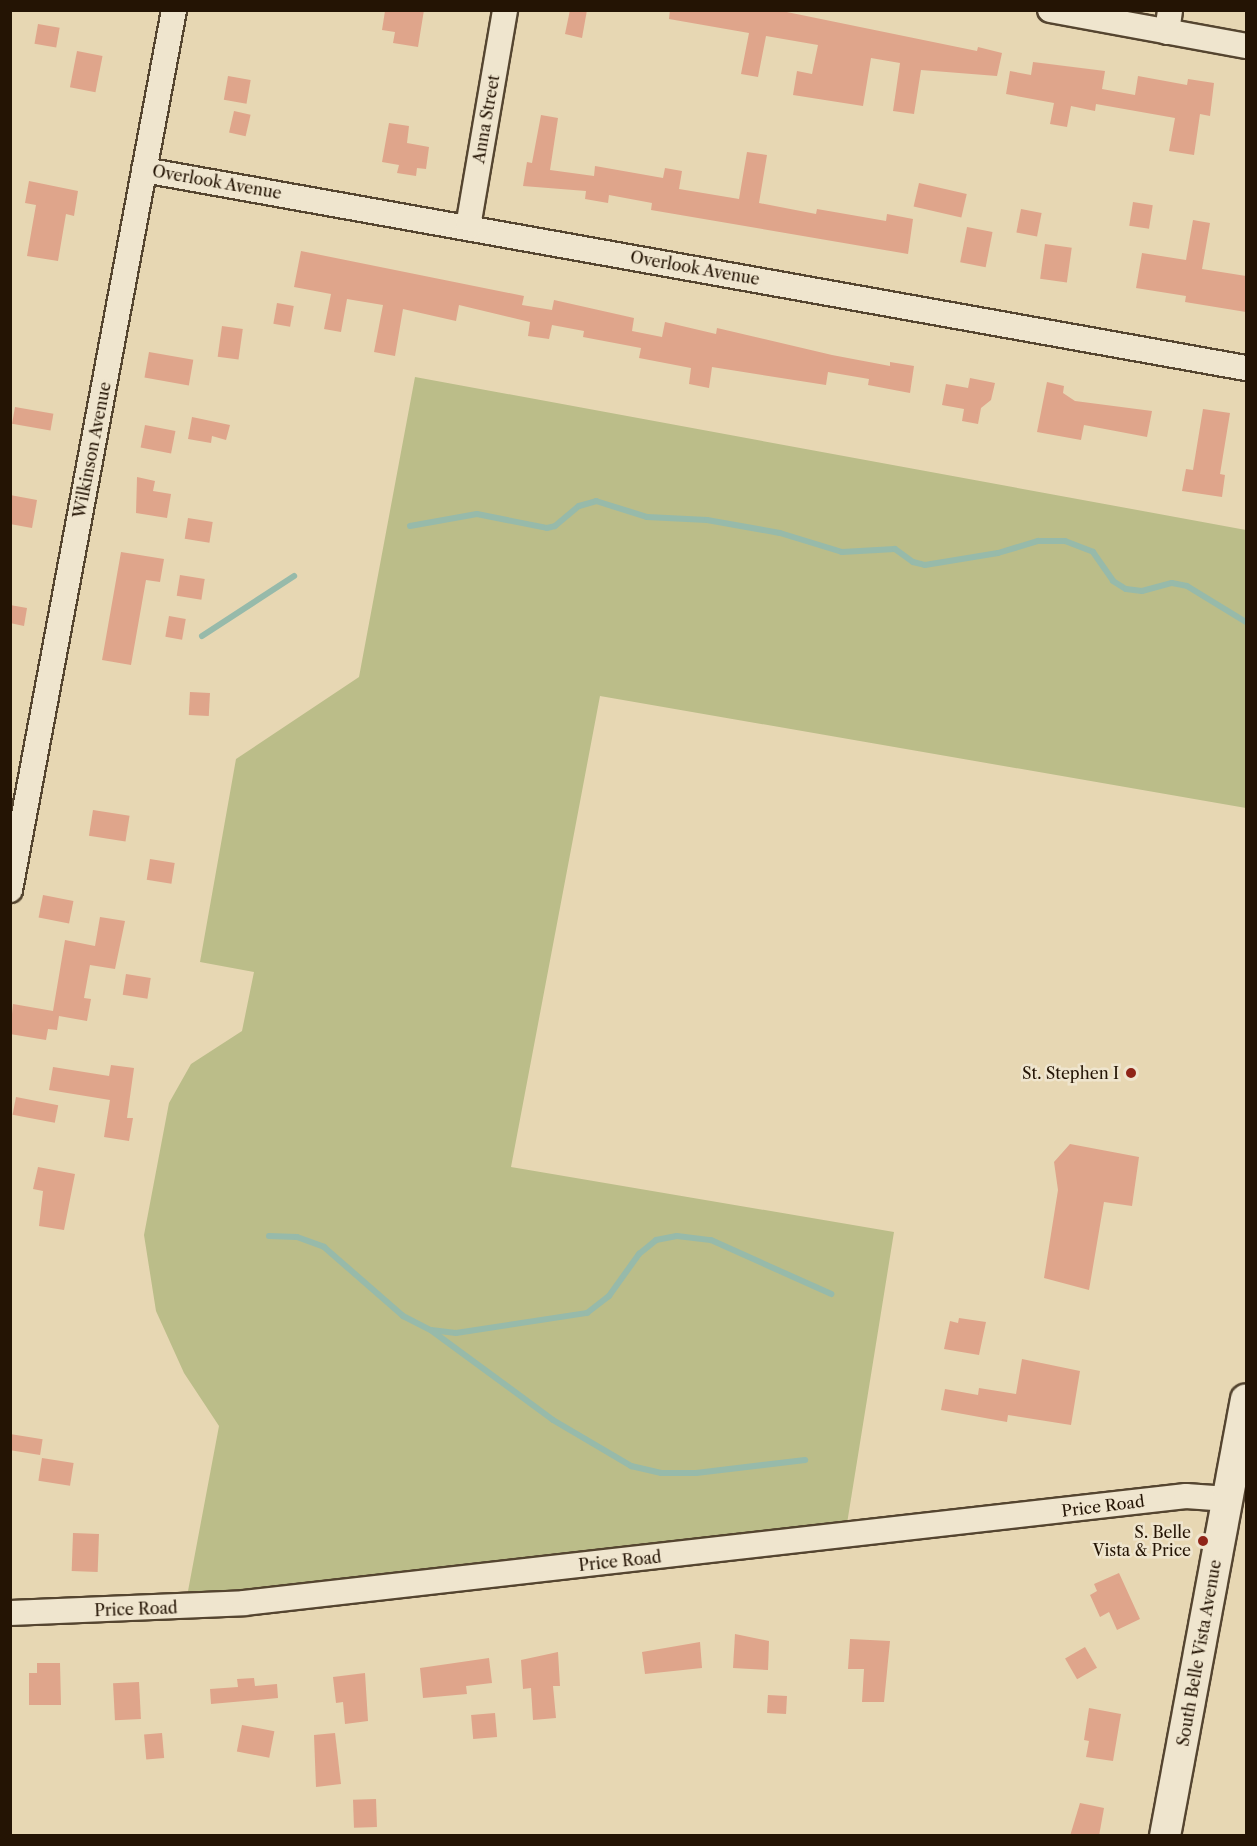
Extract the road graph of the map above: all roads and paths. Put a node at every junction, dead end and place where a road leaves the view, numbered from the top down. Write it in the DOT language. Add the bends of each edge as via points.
graph roads {
  1 [pos="174,10"];
  2 [pos="505,10"];
  3 [pos="1050,10"];
  4 [pos="1168,21"];
  5 [pos="1246,46"];
  6 [pos="144,170"];
  7 [pos="468,228"];
  8 [pos="1246,368"];
  9 [pos="10,890"];
  10 [pos="1246,1399"];
  11 [pos="1228,1499"];
  12 [pos="10,1613"];
  13 [pos="1165,1836"];
  1 -- 6 [label="street, Wilkinson Avenue"];
  2 -- 7 [label="street, Anna Street"];
  3 -- 4 [label="street"];
  4 -- 5 [label="street"];
  6 -- 7 [label="street, Overlook Avenue"];
  6 -- 9 [label="street, Wilkinson Avenue"];
  7 -- 8 [label="street, Overlook Avenue"];
  10 -- 11 [label="street, South Belle Vista Avenue"];
  11 -- 12 [label="street, Price Road" via="1186,1496 244,1603"];
  11 -- 13 [label="street, South Belle Vista Avenue"];
}
